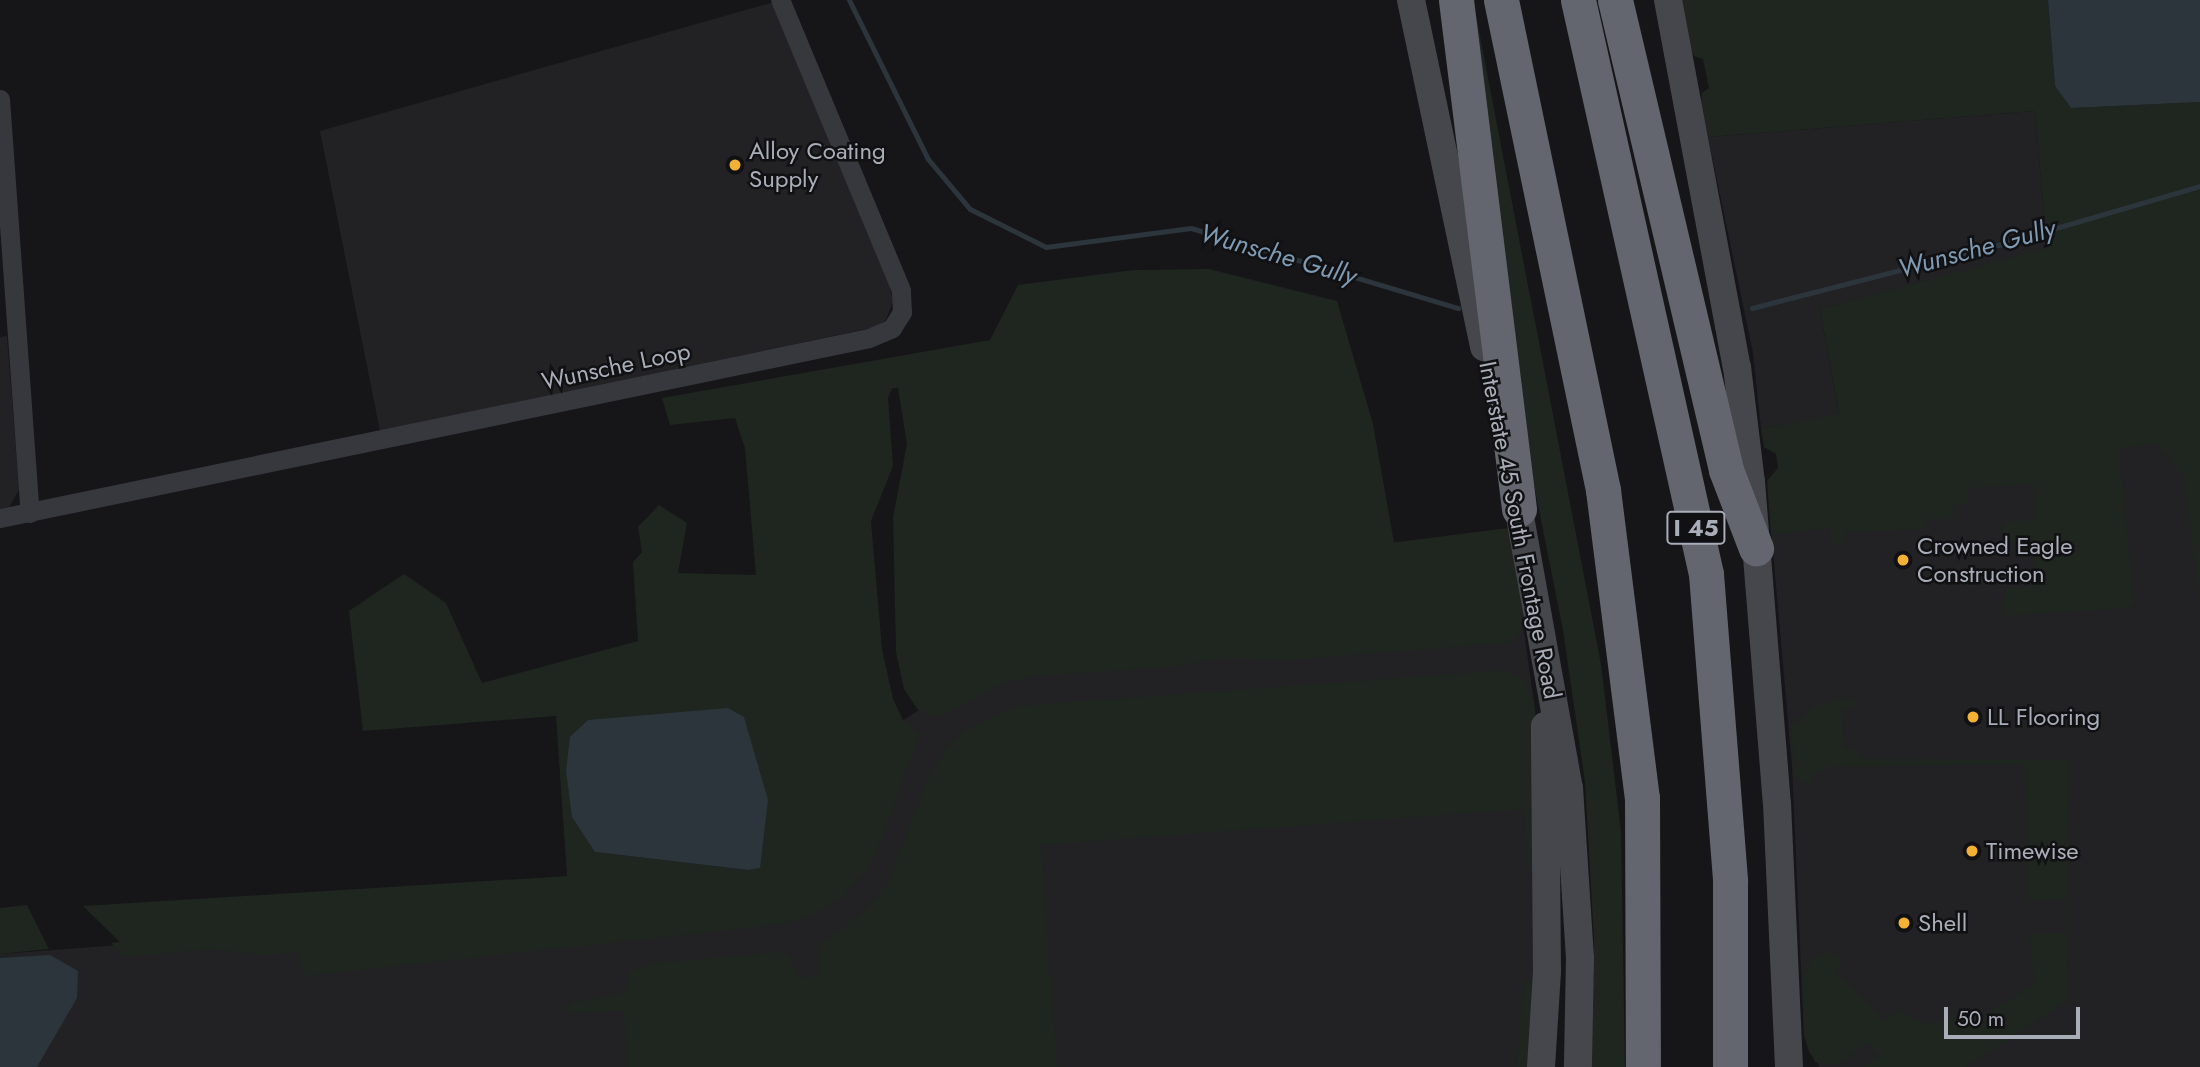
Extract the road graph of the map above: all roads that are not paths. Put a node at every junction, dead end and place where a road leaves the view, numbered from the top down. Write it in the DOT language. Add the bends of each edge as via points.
graph roads {
  1 [pos="780,0"];
  2 [pos="1411,0"];
  3 [pos="1456,0"];
  4 [pos="1502,0"];
  5 [pos="1578,0"];
  6 [pos="1615,0"];
  7 [pos="1668,0"];
  8 [pos="0,99"];
  9 [pos="1519,509"];
  10 [pos="30,513"];
  11 [pos="0,517"];
  12 [pos="1756,548"];
  13 [pos="1545,654"];
  14 [pos="1792,1065"];
  15 [pos="1541,1067"];
  16 [pos="1578,1067"];
  17 [pos="1643,1067"];
  18 [pos="1730,1067"];
  1 -- 10 [label="street, Wunsche Loop" via="901,290 902,312 892,328 856,341"];
  2 -- 9 [label="main road, Interstate 45 South Frontage Road"];
  3 -- 9 [label="highway"];
  4 -- 17 [label="highway" via="1603,490 1642,797"];
  5 -- 18 [label="highway, I 45" via="1706,574 1730,881"];
  6 -- 12 [label="highway" via="1726,470"];
  7 -- 12 [label="main road" via="1737,367"];
  8 -- 10 [label="street"];
  9 -- 13 [label="main road, Interstate 45 South Frontage Road"];
  10 -- 11 [label="street, Wunsche Loop"];
  12 -- 14 [label="main road"];
  13 -- 15 [label="main road" via="1548,905"];
  13 -- 16 [label="main road, Interstate 45 South Frontage Road" via="1569,788 1580,958"];
}
